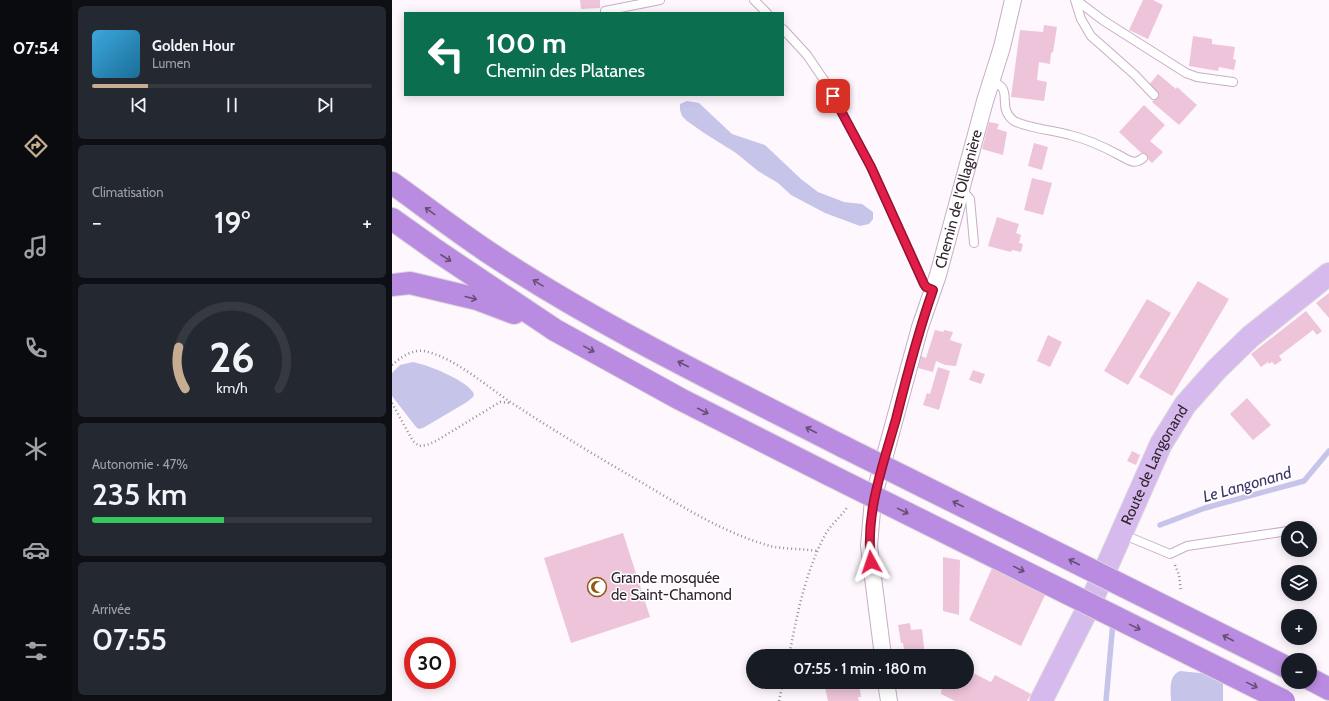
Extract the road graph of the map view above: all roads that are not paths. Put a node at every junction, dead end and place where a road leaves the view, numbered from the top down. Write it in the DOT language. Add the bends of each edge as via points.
graph roads {
  1 [pos="660,0"];
  2 [pos="754,0"];
  3 [pos="1013,0"];
  4 [pos="1076,0"];
  5 [pos="604,11"];
  6 [pos="766,12"];
  7 [pos="784,30"];
  8 [pos="991,82"];
  9 [pos="1233,82"];
  10 [pos="1154,95"];
  11 [pos="1143,158"];
  12 [pos="392,183"];
  13 [pos="961,192"];
  14 [pos="392,219"];
  15 [pos="974,243"];
  16 [pos="1329,274"];
  17 [pos="392,285"];
  18 [pos="933,290"];
  19 [pos="555,330"];
  20 [pos="1281,532"];
  21 [pos="1122,533"];
  22 [pos="882,649"];
  23 [pos="1281,665"];
  24 [pos="887,689"];
  25 [pos="889,701"];
  26 [pos="1041,701"];
  27 [pos="1284,701"];
  1 -- 5 [label="lane"];
  2 -- 6 [label="lane"];
  3 -- 8 [label="street, Chemin de l'Ollagnière"];
  4 -- 9 [label="lane" via="1104,21 1186,73"];
  4 -- 10 [label="lane" via="1081,19 1091,36"];
  7 -- 18 [label="lane" via="807,55 826,83 871,167 924,284"];
  8 -- 11 [label="lane" via="1004,90 1006,114 1014,121 1082,138 1130,161 1140,161"];
  8 -- 13 [label="street, Chemin de l'Ollagnière"];
  23 -- 12 [label="highway, one-way, bridge" via="846,448 654,349 571,303 488,252"];
  13 -- 15 [label="lane" via="970,199"];
  13 -- 18 [label="street, Chemin de l'Ollagnière"];
  14 -- 19 [label="highway, one-way"];
  16 -- 21 [label="main road, Route de Langonand" via="1250,337 1185,405 1161,444"];
  17 -- 19 [label="highway, one-way" via="410,283 477,299"];
  18 -- 22 [label="street, Chemin de l'Ollagnière" via="920,327 873,499 869,546"];
  19 -- 27 [label="highway, one-way, bridge" via="680,399"];
  20 -- 21 [label="lane" via="1188,546 1170,554"];
  21 -- 26 [label="main road, Route de Langonand" via="1091,602"];
  24 -- 25 [label="street"];
}
